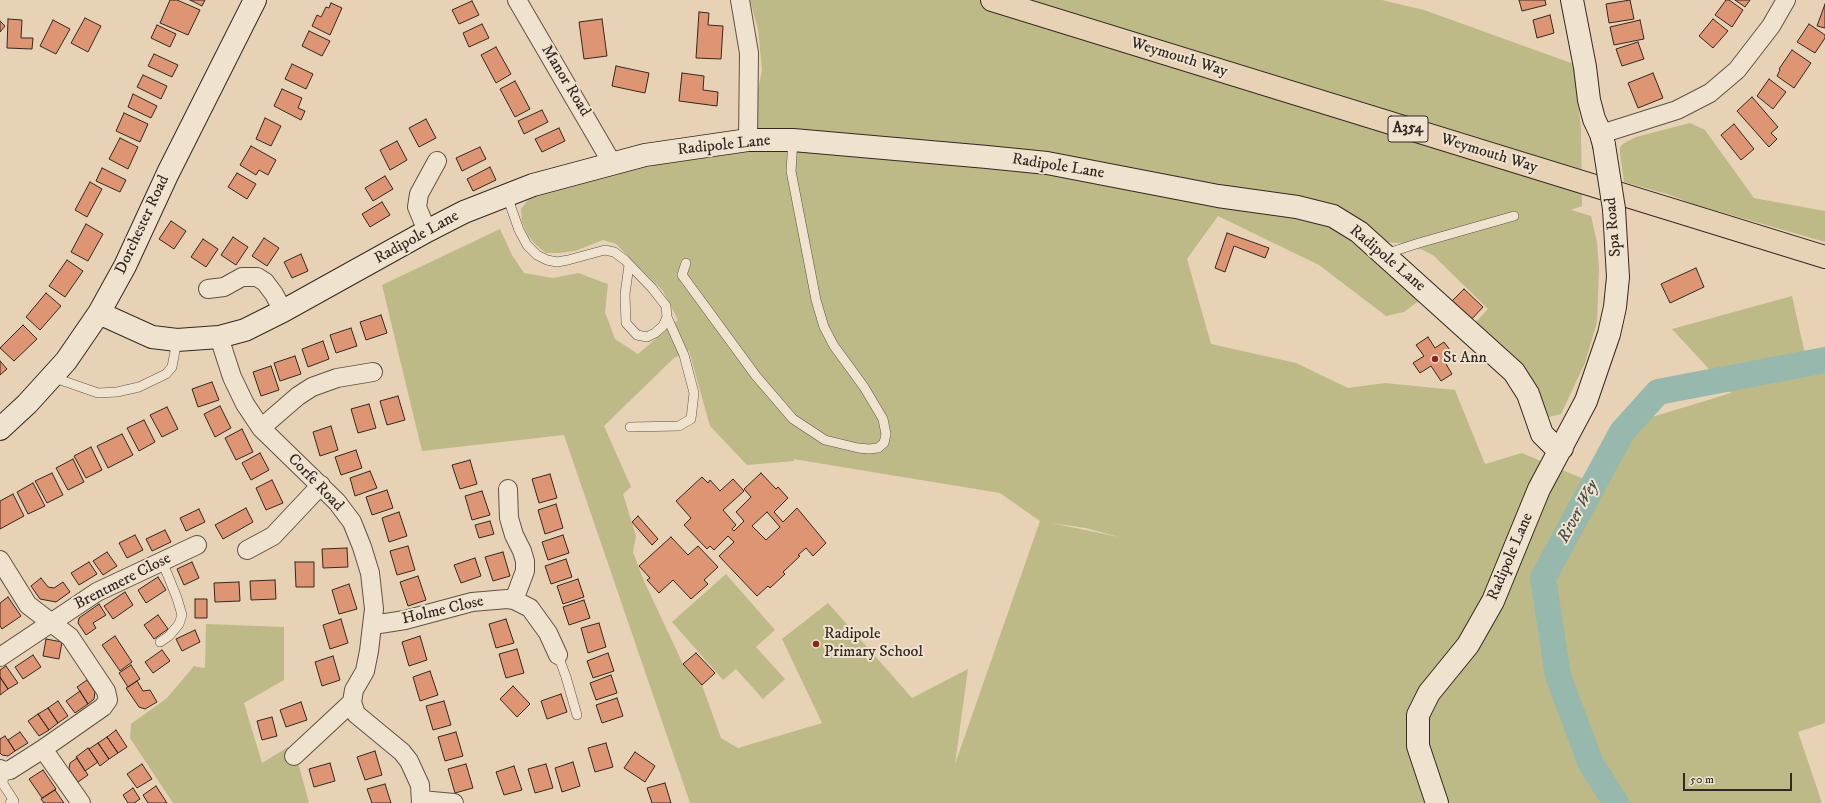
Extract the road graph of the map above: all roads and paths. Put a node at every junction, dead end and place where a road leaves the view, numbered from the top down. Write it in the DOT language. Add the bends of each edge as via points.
graph roads {
  1 [pos="256,0"];
  2 [pos="517,0"];
  3 [pos="740,0"];
  4 [pos="992,0"];
  5 [pos="1572,0"];
  6 [pos="1786,0"];
  7 [pos="1603,139"];
  8 [pos="748,140"];
  9 [pos="793,140"];
  10 [pos="437,161"];
  11 [pos="612,163"];
  12 [pos="507,196"];
  13 [pos="1514,216"];
  14 [pos="427,231"];
  15 [pos="1384,255"];
  16 [pos="1825,257"];
  17 [pos="686,263"];
  18 [pos="629,264"];
  19 [pos="208,289"];
  20 [pos="283,312"];
  21 [pos="99,313"];
  22 [pos="667,317"];
  23 [pos="219,337"];
  24 [pos="177,340"];
  25 [pos="373,372"];
  26 [pos="52,377"];
  27 [pos="630,427"];
  28 [pos="261,428"];
  29 [pos="0,429"];
  30 [pos="1562,448"];
  31 [pos="321,485"];
  32 [pos="508,489"];
  33 [pos="197,545"];
  34 [pos="247,550"];
  35 [pos="0,560"];
  36 [pos="162,561"];
  37 [pos="514,600"];
  38 [pos="51,622"];
  39 [pos="372,625"];
  40 [pos="160,642"];
  41 [pos="558,655"];
  42 [pos="0,657"];
  43 [pos="352,702"];
  44 [pos="577,715"];
  45 [pos="43,750"];
  46 [pos="294,756"];
  47 [pos="2,770"];
  48 [pos="421,801"];
  49 [pos="10,803"];
  50 [pos="81,803"];
  51 [pos="454,803"];
  52 [pos="1437,803"];
  1 -- 21 [label="street, Dorchester Road" via="168,173 125,266"];
  2 -- 11 [label="street, Manor Road"];
  3 -- 8 [label="street" via="749,53"];
  4 -- 16 [label="highway, Weymouth Way / A354"];
  5 -- 7 [label="street, Spa Road" via="1589,100"];
  6 -- 7 [label="street" via="1771,26 1737,70 1710,93 1677,110"];
  7 -- 30 [label="street, Spa Road, bridge" via="1614,208 1618,278 1613,314 1603,352 1586,401"];
  8 -- 9 [label="street, Radipole Lane"];
  8 -- 11 [label="street, Radipole Lane" via="681,149"];
  9 -- 15 [label="street, Radipole Lane" via="1047,163 1218,196 1297,208 1333,216 1360,232"];
  9 -- 17 [label="lane" via="791,172 816,300 824,327 883,419 886,434 884,443 878,448 869,449 825,440 793,419 756,376 682,275"];
  10 -- 14 [label="street" via="419,194 417,207"];
  11 -- 12 [label="street, Radipole Lane" via="533,185"];
  12 -- 14 [label="street, Radipole Lane" via="464,212"];
  12 -- 18 [label="lane" via="519,230 537,255 557,262 605,250 614,252"];
  13 -- 15 [label="lane" via="1419,242"];
  14 -- 20 [label="street, Radipole Lane"];
  15 -- 30 [label="street, Radipole Lane" via="1514,372 1528,394 1542,434 1552,444"];
  18 -- 22 [label="lane" via="660,296 666,306"];
  18 -- 22 [label="lane" via="625,312 630,330 647,337 663,326"];
  19 -- 20 [label="street" via="224,287 242,277 257,277 274,294"];
  20 -- 23 [label="street, Radipole Lane" via="245,330"];
  21 -- 24 [label="street, Radipole Lane" via="152,337"];
  21 -- 26 [label="street, Dorchester Road"];
  22 -- 27 [label="lane" via="684,355 694,393 691,419 679,426"];
  23 -- 24 [label="street, Radipole Lane"];
  23 -- 28 [label="street, Corfe Road" via="232,377 245,404"];
  24 -- 26 [label="lane" via="172,367 166,374 139,387 98,393"];
  25 -- 28 [label="street" via="337,378 312,387"];
  26 -- 29 [label="street, Dorchester Road"];
  28 -- 31 [label="street, Corfe Road"];
  30 -- 52 [label="street, Radipole Lane" via="1539,489 1493,601 1468,645 1429,693 1418,715 1418,746"];
  31 -- 34 [label="street" via="273,536"];
  31 -- 39 [label="street, Corfe Road" via="352,522 362,546 373,594"];
  32 -- 37 [label="street" via="509,518 525,561 523,578"];
  33 -- 36 [label="street, Brentmere Close"];
  35 -- 38 [label="street" via="28,605"];
  36 -- 38 [label="street, Brentmere Close" via="97,592"];
  36 -- 40 [label="lane" via="182,615 179,624"];
  37 -- 39 [label="street, Holme Close" via="472,602 405,620"];
  37 -- 41 [label="street, Holme Close" via="530,608 548,633"];
  38 -- 42 [label="street, Brentmere Close"];
  38 -- 45 [label="street" via="70,637 106,691 108,700 103,707"];
  39 -- 43 [label="street, Corfe Road" via="365,671 354,690"];
  41 -- 44 [label="lane"];
  43 -- 46 [label="street, Corfe Road"];
  43 -- 48 [label="street" via="356,714 402,752 409,761 420,786"];
  45 -- 47 [label="street" via="10,770"];
  45 -- 50 [label="street"];
  47 -- 49 [label="lane" via="2,784 14,801"];
  48 -- 51 [label="street"];
}
